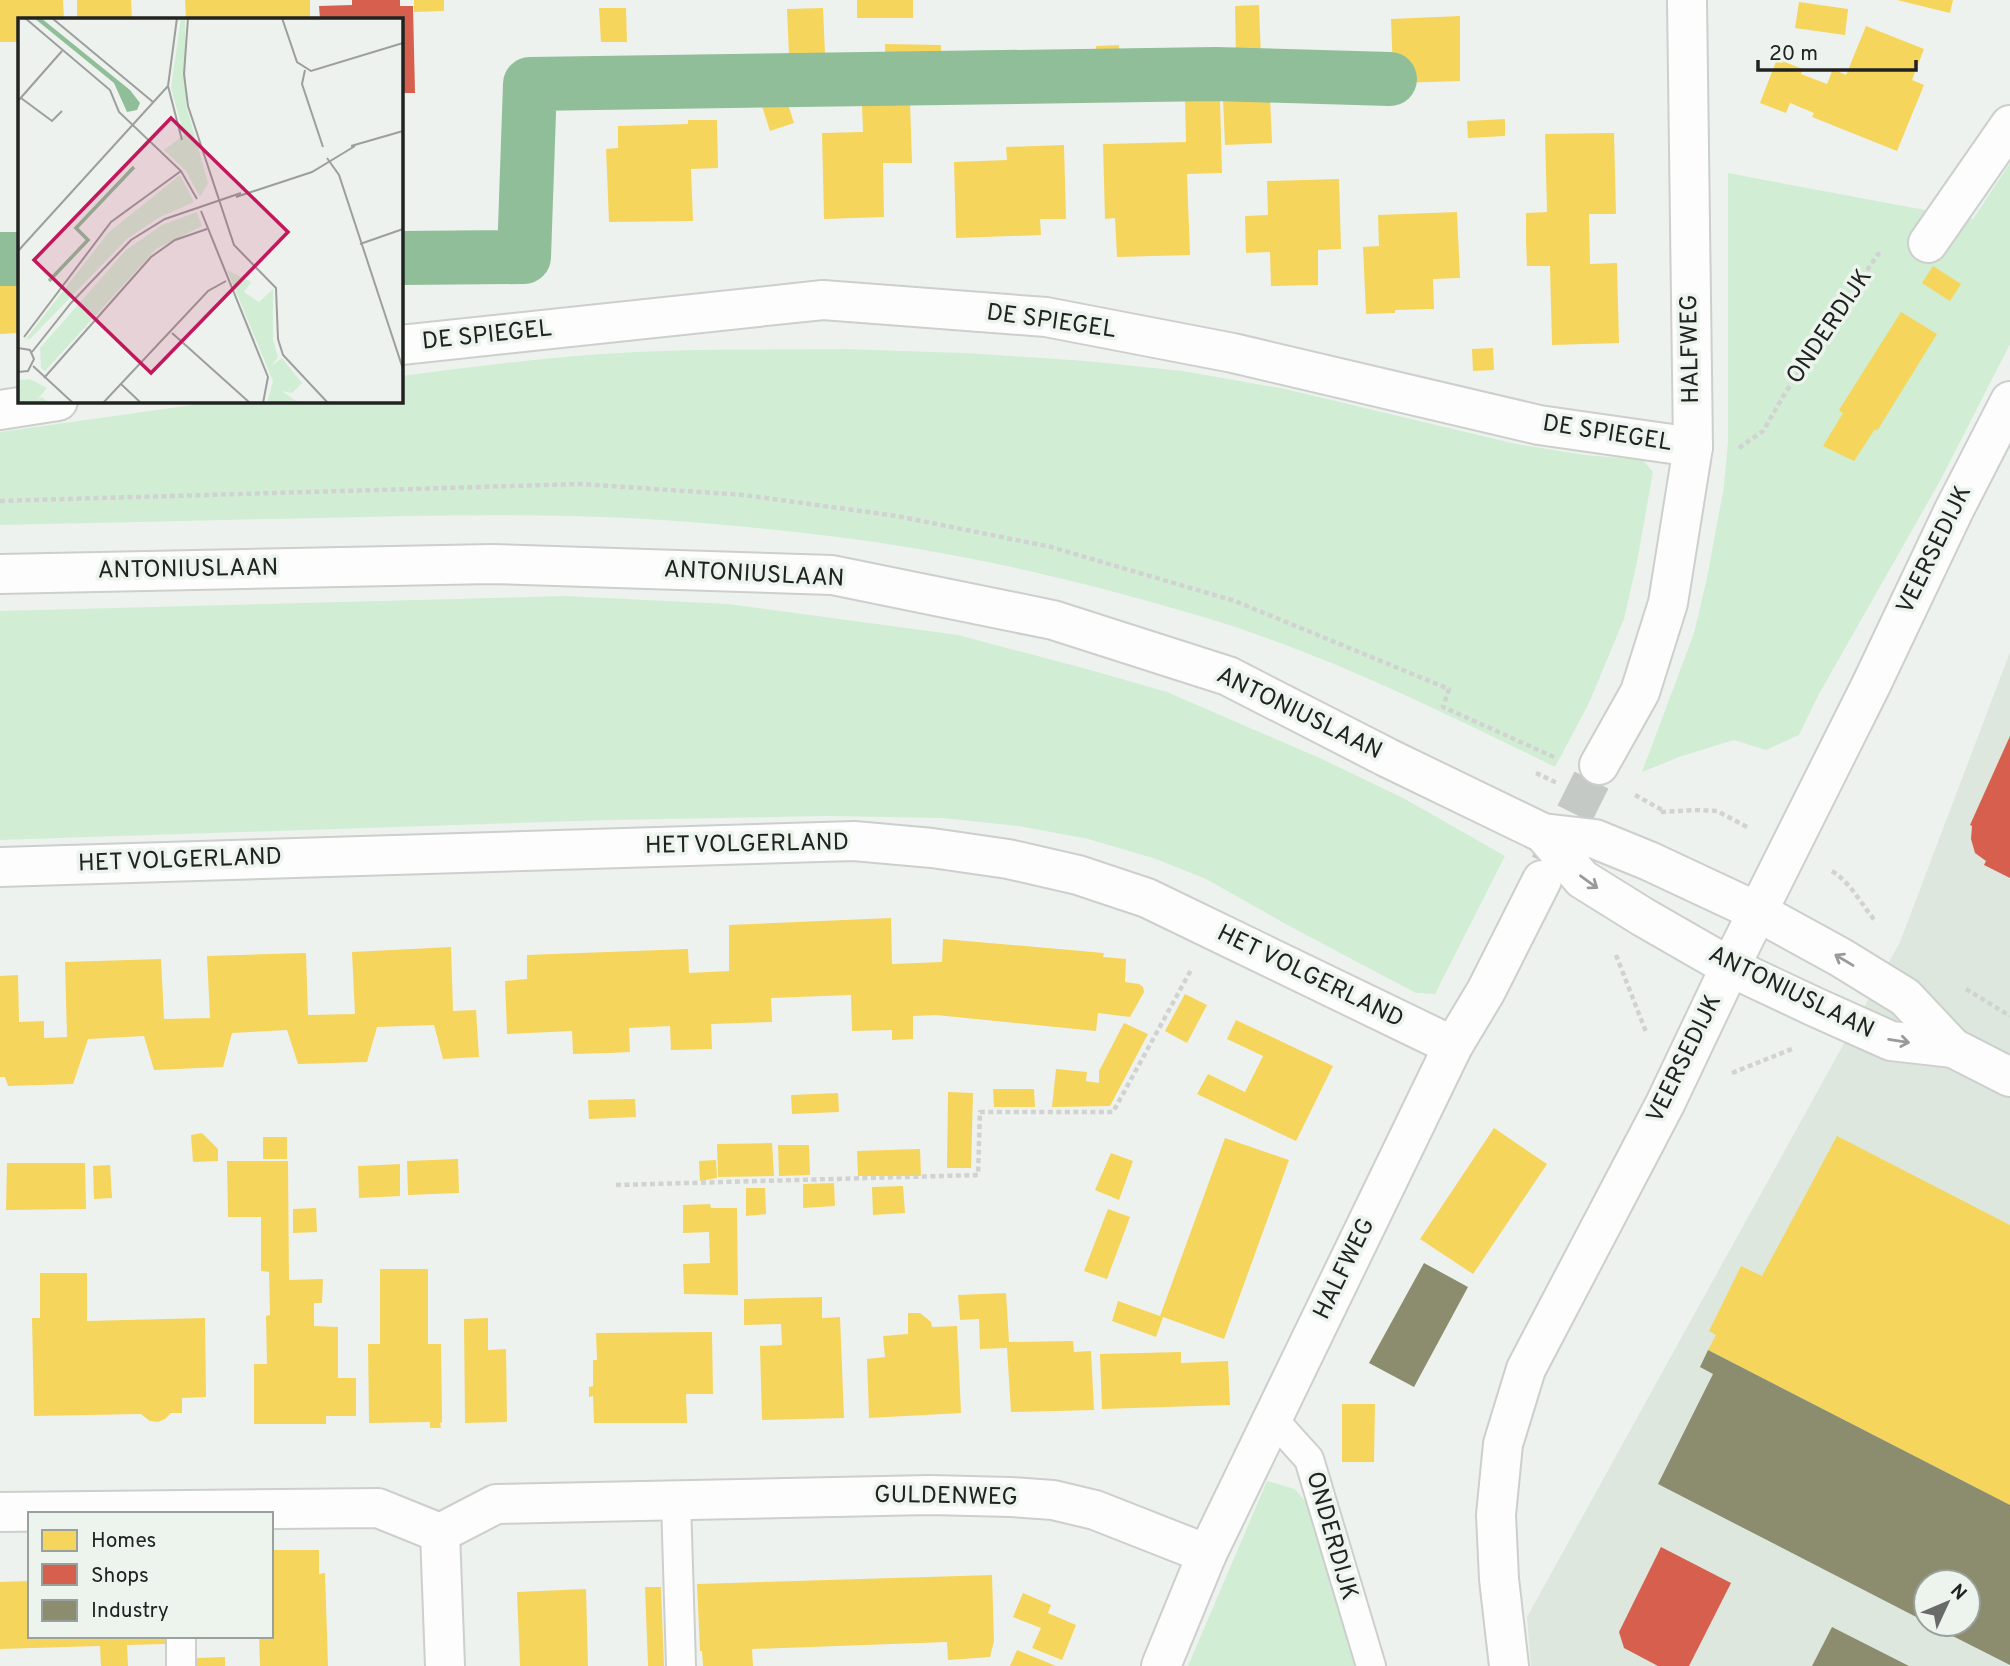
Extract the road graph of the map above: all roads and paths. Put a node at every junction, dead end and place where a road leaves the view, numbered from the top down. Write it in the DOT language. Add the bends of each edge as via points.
graph roads {
  1 [pos="1687,0"];
  2 [pos="2010,125"];
  3 [pos="1928,243"];
  4 [pos="402,345"];
  5 [pos="2010,401"];
  6 [pos="52,402"];
  7 [pos="0,410"];
  8 [pos="1693,447"];
  9 [pos="0,574"];
  10 [pos="1599,765"];
  11 [pos="1668,813"];
  12 [pos="1543,833"];
  13 [pos="1789,849"];
  14 [pos="0,867"];
  15 [pos="1542,880"];
  16 [pos="1758,912"];
  17 [pos="1213,930"];
  18 [pos="1730,967"];
  19 [pos="1453,1046"];
  20 [pos="1953,1048"];
  21 [pos="2010,1077"];
  22 [pos="616,1185"];
  23 [pos="1272,1418"];
  24 [pos="676,1501"];
  25 [pos="0,1512"];
  26 [pos="177,1512"];
  27 [pos="440,1533"];
  28 [pos="1207,1554"];
  29 [pos="181,1638"];
  30 [pos="181,1666"];
  31 [pos="445,1666"];
  32 [pos="681,1666"];
  33 [pos="1161,1666"];
  34 [pos="1371,1666"];
  35 [pos="1509,1666"];
  1 -- 8 [label="street, HALFWEG"];
  2 -- 3 [label="street"];
  3 -- 8 [label="path, ONDERDIJK" via="1903,255 1878,254 1763,431 1736,450"];
  4 -- 8 [label="street, DE SPIEGEL" via="823,300 1046,317 1233,353 1539,425"];
  5 -- 13 [label="street, VEERSEDIJK"];
  6 -- 7 [label="street"];
  8 -- 10 [label="street, HALFWEG" via="1668,603 1640,692"];
  9 -- 12 [label="street, ANTONIUSLAAN" via="492,564 832,575 1053,620 1228,676"];
  11 -- 13 [label="path" via="1717,811"];
  12 -- 16 [label="street, ANTONIUSLAAN" via="1595,839"];
  12 -- 18 [label="street, ANTONIUSLAAN, one-way" via="1582,879"];
  13 -- 16 [label="street, VEERSEDIJK"];
  14 -- 17 [label="street, HET VOLGERLAND" via="854,841 1008,859 1078,875 1147,898"];
  15 -- 19 [label="street, HALFWEG"];
  16 -- 18 [label="street, VEERSEDIJK"];
  20 -- 16 [label="street, ANTONIUSLAAN, one-way" via="1905,997"];
  17 -- 19 [label="street, HET VOLGERLAND"];
  17 -- 22 [label="path" via="1113,1112 980,1112 978,1175"];
  18 -- 20 [label="street, ANTONIUSLAAN, one-way" via="1891,1041"];
  18 -- 35 [label="street, VEERSEDIJK" via="1665,1104 1526,1369 1503,1444 1496,1515"];
  19 -- 23 [label="street, HALFWEG"];
  20 -- 21 [label="street, ANTONIUSLAAN"];
  23 -- 28 [label="street, HALFWEG"];
  23 -- 34 [label="lane, ONDERDIJK" via="1308,1459"];
  24 -- 27 [label="street, GULDENWEG" via="496,1504"];
  24 -- 28 [label="street, GULDENWEG" via="930,1495 1053,1500 1095,1510"];
  24 -- 32 [label="lane"];
  25 -- 26 [label="street"];
  26 -- 27 [label="street" via="378,1508"];
  27 -- 31 [label="street"];
  28 -- 33 [label="street, HALFWEG"];
  29 -- 30 [label="lane"];
}
